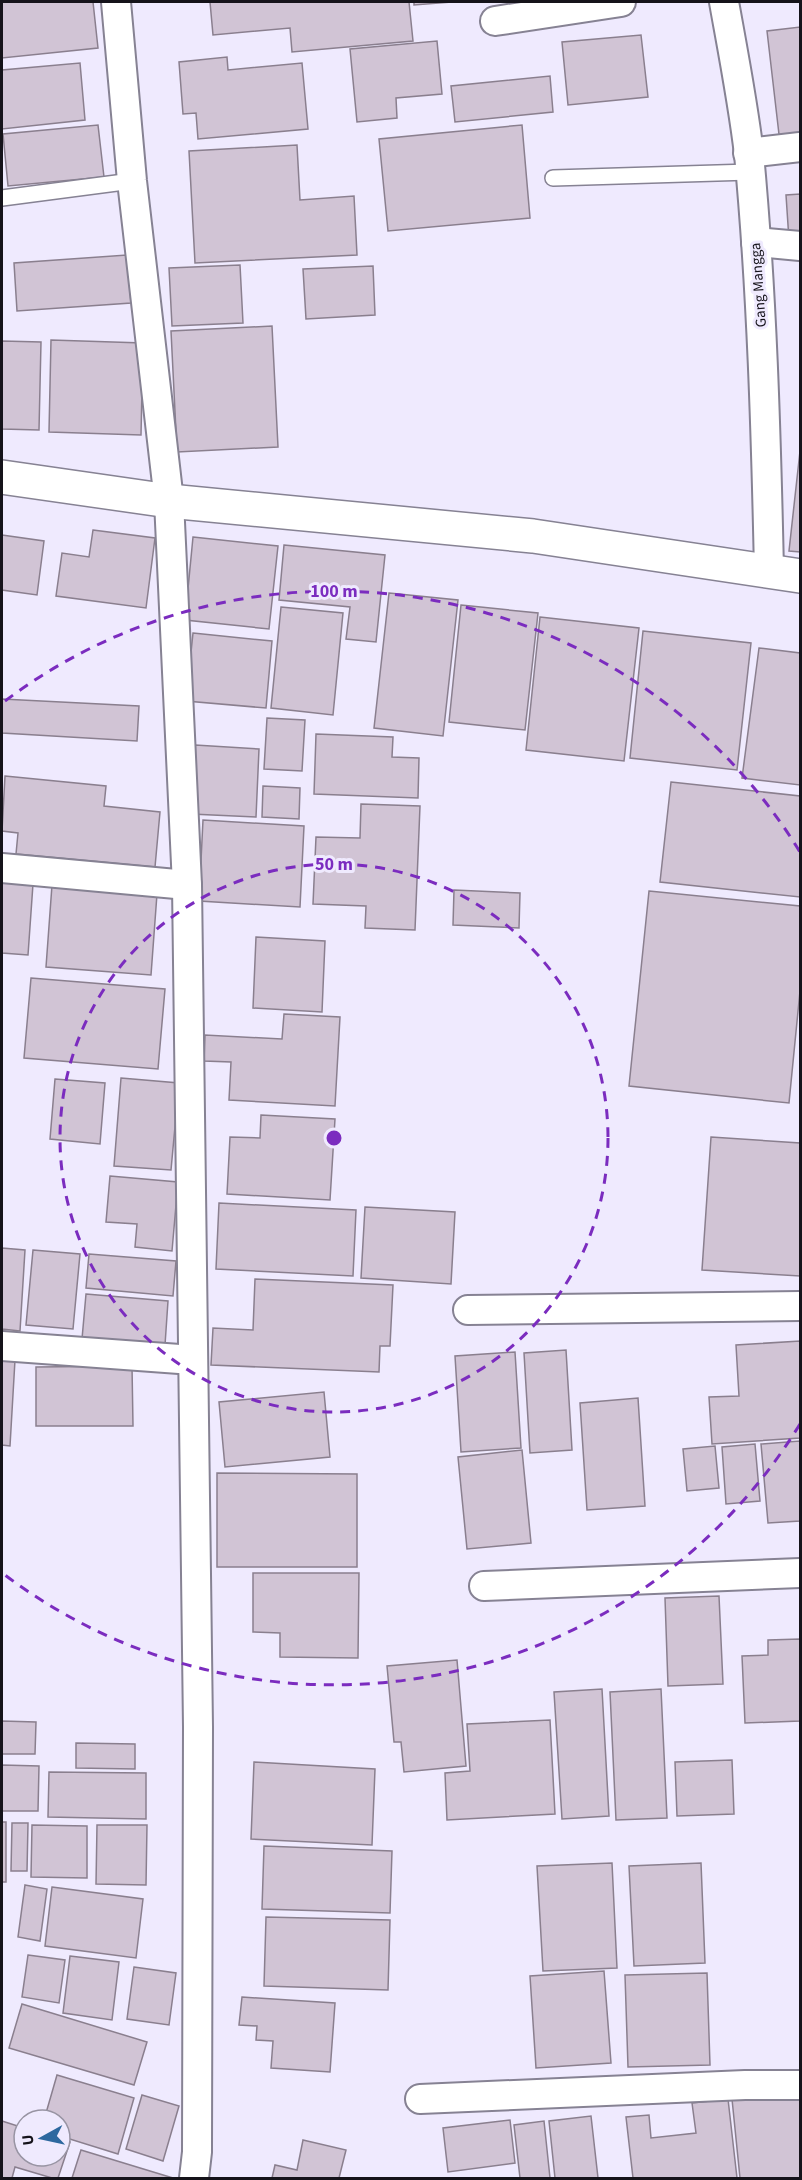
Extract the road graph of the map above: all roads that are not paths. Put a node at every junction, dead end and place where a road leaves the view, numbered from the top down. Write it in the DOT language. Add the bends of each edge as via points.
graph roads {
  1 [pos="116,2"];
  2 [pos="621,2"];
  3 [pos="724,2"];
  4 [pos="495,21"];
  5 [pos="801,147"];
  6 [pos="749,162"];
  7 [pos="553,178"];
  8 [pos="132,181"];
  9 [pos="2,198"];
  10 [pos="756,243"];
  11 [pos="801,246"];
  12 [pos="2,477"];
  13 [pos="169,501"];
  14 [pos="769,571"];
  15 [pos="801,576"];
  16 [pos="2,868"];
  17 [pos="187,885"];
  18 [pos="801,1306"];
  19 [pos="468,1310"];
  20 [pos="2,1346"];
  21 [pos="193,1360"];
  22 [pos="801,1573"];
  23 [pos="484,1586"];
  24 [pos="801,2085"];
  25 [pos="420,2099"];
  26 [pos="194,2178"];
  1 -- 8 [label="street"];
  2 -- 4 [label="street"];
  3 -- 6 [label="street, Gang Mangga"];
  5 -- 6 [label="street"];
  6 -- 7 [label="lane"];
  6 -- 10 [label="street, Gang Mangga"];
  8 -- 9 [label="lane"];
  8 -- 13 [label="street"];
  10 -- 11 [label="street"];
  10 -- 14 [label="street, Gang Mangga" via="766,414"];
  12 -- 13 [label="street"];
  13 -- 14 [label="street" via="534,536"];
  13 -- 17 [label="street"];
  14 -- 15 [label="street"];
  16 -- 17 [label="street"];
  17 -- 21 [label="street"];
  18 -- 19 [label="street"];
  20 -- 21 [label="street"];
  21 -- 26 [label="street" via="198,1727"];
  22 -- 23 [label="street"];
  24 -- 25 [label="street"];
}
